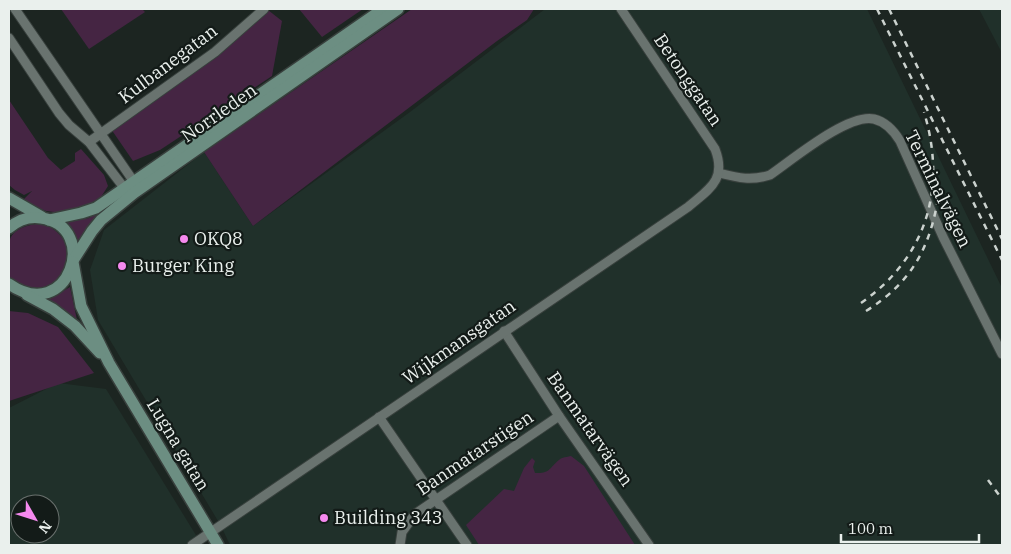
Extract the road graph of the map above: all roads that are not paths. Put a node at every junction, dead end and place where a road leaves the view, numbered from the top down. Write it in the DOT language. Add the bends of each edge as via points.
graph roads {
  1 [pos="15,9"];
  2 [pos="264,9"];
  3 [pos="383,9"];
  4 [pos="398,9"];
  5 [pos="621,9"];
  6 [pos="9,38"];
  7 [pos="100,134"];
  8 [pos="89,142"];
  9 [pos="720,173"];
  10 [pos="131,188"];
  11 [pos="9,198"];
  12 [pos="47,219"];
  13 [pos="9,228"];
  14 [pos="73,261"];
  15 [pos="15,290"];
  16 [pos="504,331"];
  17 [pos="1002,354"];
  18 [pos="109,363"];
  19 [pos="559,416"];
  20 [pos="379,417"];
  21 [pos="436,499"];
  22 [pos="211,532"];
  23 [pos="192,545"];
  24 [pos="218,545"];
  25 [pos="400,545"];
  26 [pos="467,545"];
  27 [pos="649,545"];
  1 -- 7 [label="street"];
  2 -- 7 [label="street, Kulbanegatan" via="215,52"];
  3 -- 10 [label="main road, Norrleden"];
  4 -- 10 [label="main road, Norrleden"];
  5 -- 9 [label="street, Betonggatan" via="715,149"];
  6 -- 8 [label="street" via="59,113"];
  7 -- 8 [label="street, Kulbanegatan"];
  7 -- 10 [label="street"];
  8 -- 10 [label="street"];
  9 -- 16 [label="street, Wijkmansgatan" via="688,207"];
  9 -- 17 [label="street, Terminalvägen" via="745,178 770,175 848,123 867,118 884,123 900,141 943,237"];
  10 -- 12 [label="main road, Norrleden" via="96,208"];
  10 -- 14 [label="main road, Norrleden" via="92,230"];
  11 -- 12 [label="main road"];
  12 -- 13 [label="main road, Norrleden" via="25,219"];
  12 -- 14 [label="main road, Lugna gatan" via="68,235 74,251"];
  14 -- 15 [label="main road, Norrleden" via="70,273 55,289 34,295"];
  14 -- 18 [label="main road, Lugna gatan" via="81,306"];
  15 -- 18 [label="main road, Lugna gatan" via="53,309 75,326"];
  16 -- 19 [label="street, Banmatarvägen"];
  16 -- 20 [label="street, Wijkmansgatan"];
  18 -- 22 [label="main road, Lugna gatan"];
  19 -- 21 [label="street, Banmatarstigen"];
  19 -- 27 [label="street, Banmatarvägen"];
  20 -- 21 [label="street"];
  20 -- 22 [label="street, Wijkmansgatan"];
  21 -- 25 [label="street, Banmatarstigen" via="407,523"];
  21 -- 26 [label="street"];
  22 -- 23 [label="street, Wijkmansgatan"];
  22 -- 24 [label="main road, Lugna gatan"];
}
